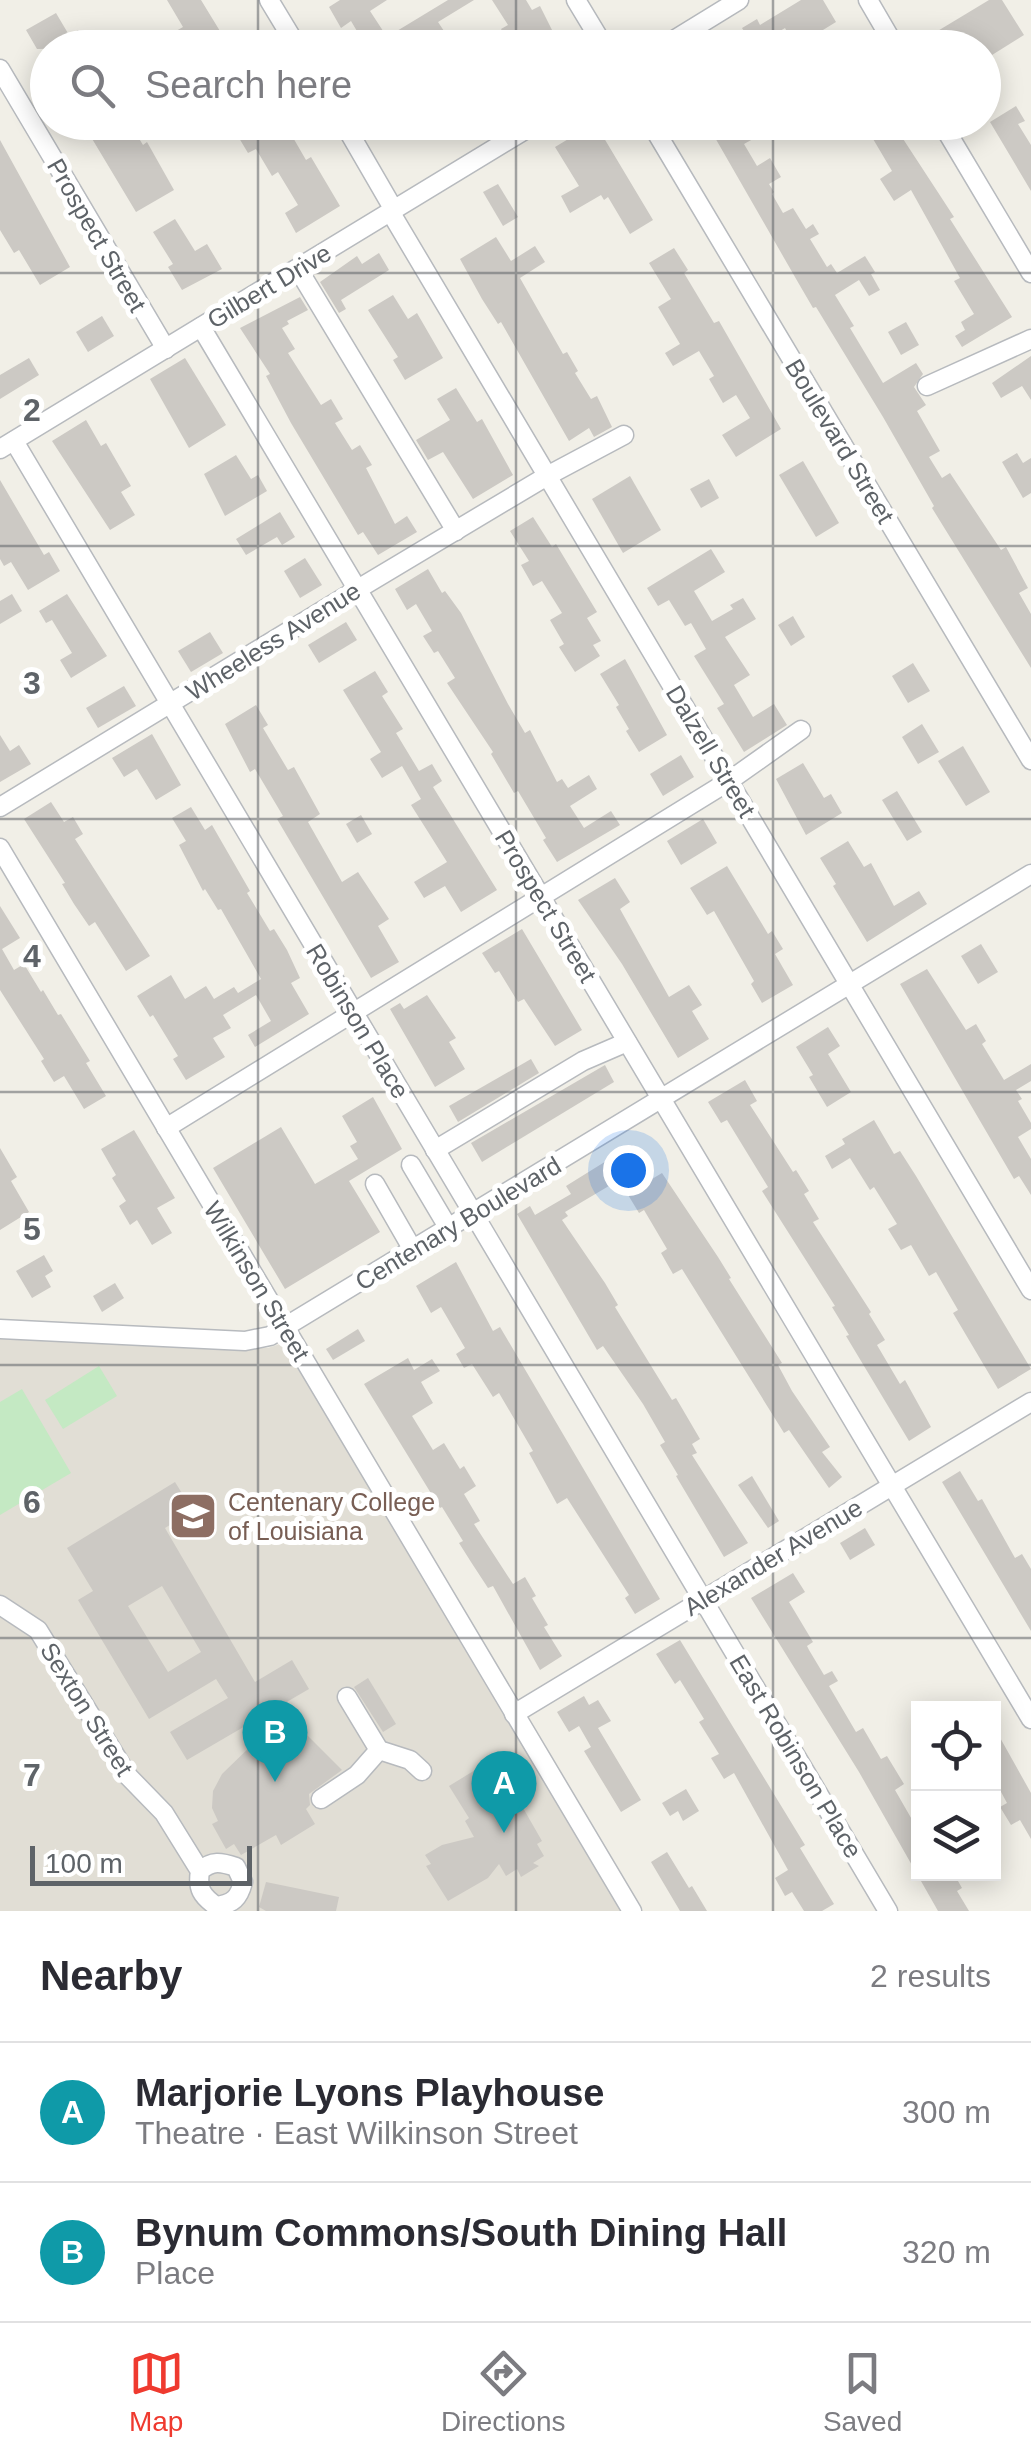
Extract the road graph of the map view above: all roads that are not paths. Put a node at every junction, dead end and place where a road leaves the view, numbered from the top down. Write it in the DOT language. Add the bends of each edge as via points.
graph roads {
  1 [pos="269,0"];
  2 [pos="576,0"];
  3 [pos="868,0"];
  4 [pos="729,3"];
  5 [pos="287,30"];
  6 [pos="594,30"];
  7 [pos="688,30"];
  8 [pos="886,30"];
  9 [pos="0,68"];
  10 [pos="30,119"];
  11 [pos="43,140"];
  12 [pos="353,140"];
  13 [pos="508,140"];
  14 [pos="661,140"];
  15 [pos="952,140"];
  16 [pos="392,211"];
  17 [pos="298,269"];
  18 [pos="1031,274"];
  19 [pos="202,327"];
  20 [pos="1031,339"];
  21 [pos="166,349"];
  22 [pos="926,386"];
  23 [pos="624,435"];
  24 [pos="7,445"];
  25 [pos="547,476"];
  26 [pos="456,530"];
  27 [pos="358,588"];
  28 [pos="171,705"];
  29 [pos="801,730"];
  30 [pos="1031,760"];
  31 [pos="729,782"];
  32 [pos="0,807"];
  33 [pos="0,848"];
  34 [pos="1031,874"];
  35 [pos="541,897"];
  36 [pos="850,984"];
  37 [pos="354,1014"];
  38 [pos="627,1042"];
  39 [pos="660,1100"];
  40 [pos="166,1128"];
  41 [pos="435,1150"];
  42 [pos="412,1165"];
  43 [pos="374,1184"];
  44 [pos="473,1214"];
  45 [pos="448,1229"];
  46 [pos="413,1250"];
  47 [pos="1031,1290"];
  48 [pos="2,1325"];
  49 [pos="284,1328"];
  50 [pos="1031,1402"];
  51 [pos="891,1486"];
  52 [pos="703,1600"];
  53 [pos="0,1605"];
  54 [pos="347,1696"];
  55 [pos="514,1714"];
  56 [pos="1031,1719"];
  57 [pos="379,1750"];
  58 [pos="422,1772"];
  59 [pos="321,1799"];
  60 [pos="200,1871"];
  61 [pos="632,1911"];
  62 [pos="888,1911"];
  1 -- 5 [label="street"];
  2 -- 6 [label="street"];
  3 -- 8 [label="street"];
  4 -- 7 [label="street"];
  9 -- 10 [label="street, Prospect Street"];
  11 -- 21 [label="street, Prospect Street"];
  12 -- 16 [label="street, Dalzell Street"];
  13 -- 16 [label="street, Gilbert Drive"];
  14 -- 30 [label="street, Boulevard Street"];
  15 -- 18 [label="street"];
  16 -- 17 [label="street, Gilbert Drive"];
  16 -- 25 [label="street, Dalzell Street"];
  17 -- 19 [label="street, Gilbert Drive"];
  17 -- 26 [label="street"];
  19 -- 21 [label="street, Gilbert Drive"];
  19 -- 27 [label="street, Prospect Street"];
  20 -- 22 [label="street"];
  21 -- 24 [label="street, Gilbert Drive"];
  23 -- 25 [label="street, Wheeless Avenue"];
  24 -- 28 [label="street, Robinson Place"];
  25 -- 26 [label="street, Wheeless Avenue"];
  25 -- 31 [label="street, Dalzell Street"];
  26 -- 27 [label="street, Wheeless Avenue"];
  27 -- 28 [label="street, Wheeless Avenue"];
  27 -- 35 [label="street, Prospect Street"];
  28 -- 32 [label="street, Wheeless Avenue"];
  28 -- 37 [label="street, Robinson Place"];
  29 -- 31 [label="street"];
  31 -- 35 [label="street"];
  31 -- 36 [label="street, Dalzell Street"];
  33 -- 40 [label="street, Wilkinson Street"];
  34 -- 36 [label="street, Centenary Boulevard"];
  35 -- 37 [label="street"];
  35 -- 38 [label="street, Prospect Street"];
  36 -- 39 [label="street, Centenary Boulevard"];
  36 -- 47 [label="street, Dalzell Street"];
  37 -- 40 [label="street"];
  37 -- 41 [label="street, Robinson Place"];
  38 -- 39 [label="street, Prospect Street"];
  38 -- 41 [label="street" via="583,1061"];
  39 -- 44 [label="street, Centenary Boulevard"];
  39 -- 51 [label="street, Prospect Street"];
  40 -- 49 [label="street, Wilkinson Street"];
  41 -- 44 [label="street, Robinson Place"];
  42 -- 45 [label="street"];
  43 -- 46 [label="street"];
  44 -- 45 [label="street, Centenary Boulevard"];
  44 -- 52 [label="street, Robinson Place"];
  45 -- 46 [label="street, Centenary Boulevard"];
  46 -- 49 [label="street, Centenary Boulevard"];
  48 -- 49 [label="street, Centenary Boulevard" via="245,1341"];
  49 -- 55 [label="street, Wilkinson Street"];
  50 -- 51 [label="street, Alexander Avenue"];
  51 -- 52 [label="street, Alexander Avenue"];
  51 -- 56 [label="street, Prospect Street"];
  52 -- 55 [label="street, Alexander Avenue"];
  52 -- 62 [label="street, East Robinson Place"];
  53 -- 60 [label="street, Sexton Street" via="38,1630 128,1776 164,1813"];
  54 -- 57 [label="street"];
  55 -- 61 [label="street, Wilkinson Street"];
  57 -- 58 [label="street" via="410,1760"];
  57 -- 59 [label="street" via="358,1775"];
}
